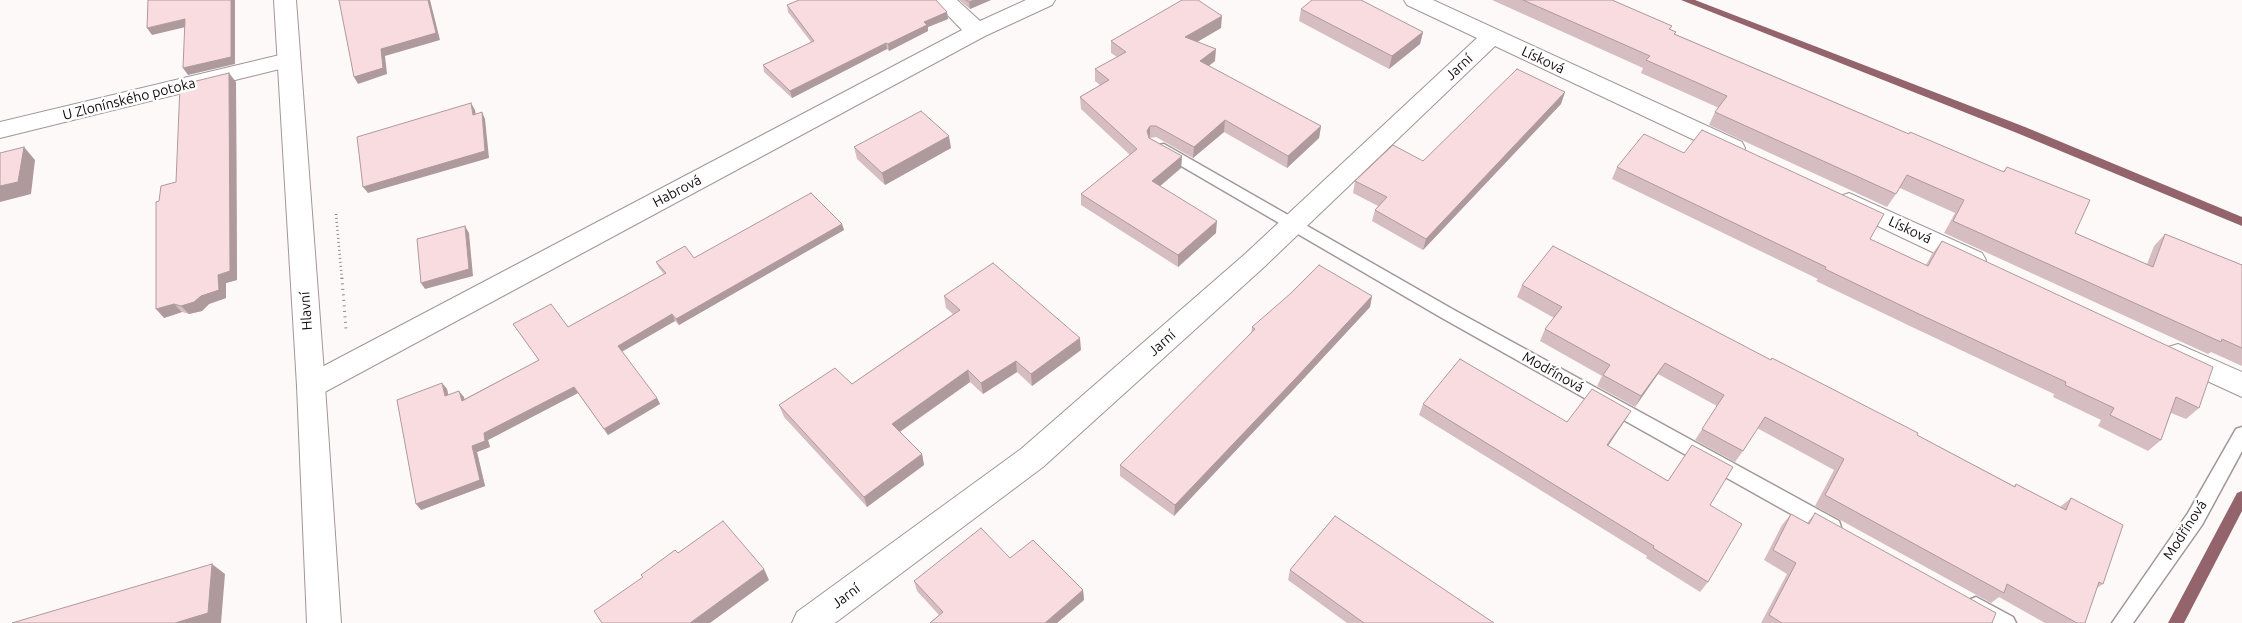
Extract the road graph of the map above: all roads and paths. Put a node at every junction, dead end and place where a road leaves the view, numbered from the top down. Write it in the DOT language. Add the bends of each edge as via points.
graph roads {
  1 [pos="285,0"];
  2 [pos="944,0"];
  3 [pos="1044,0"];
  4 [pos="1416,0"];
  5 [pos="977,32"];
  6 [pos="1492,36"];
  7 [pos="288,60"];
  8 [pos="0,130"];
  9 [pos="1155,144"];
  10 [pos="1754,158"];
  11 [pos="1826,191"];
  12 [pos="1293,225"];
  13 [pos="1998,271"];
  14 [pos="2161,347"];
  15 [pos="2242,384"];
  16 [pos="311,386"];
  17 [pos="2242,434"];
  18 [pos="1849,536"];
  19 [pos="1963,599"];
  20 [pos="324,623"];
  21 [pos="810,623"];
  22 [pos="2006,623"];
  23 [pos="2122,623"];
  1 -- 7 [label="street, Hlavní"];
  2 -- 5 [label="street"];
  3 -- 5 [label="street, Habrová"];
  4 -- 6 [label="street, Lísková"];
  5 -- 16 [label="street, Habrová"];
  6 -- 10 [label="street, Lísková"];
  6 -- 12 [label="street, Jarní"];
  7 -- 8 [label="street, U Zlonínského potoka"];
  7 -- 16 [label="street, Hlavní"];
  9 -- 12 [label="lane, Modřínová"];
  11 -- 13 [label="street, Lísková"];
  12 -- 18 [label="lane, Modřínová"];
  12 -- 21 [label="street, Jarní" via="1032,458"];
  14 -- 15 [label="street"];
  16 -- 20 [label="street, Hlavní"];
  17 -- 23 [label="lane, Modřínová" via="2195,519"];
  19 -- 22 [label="lane"];
}
